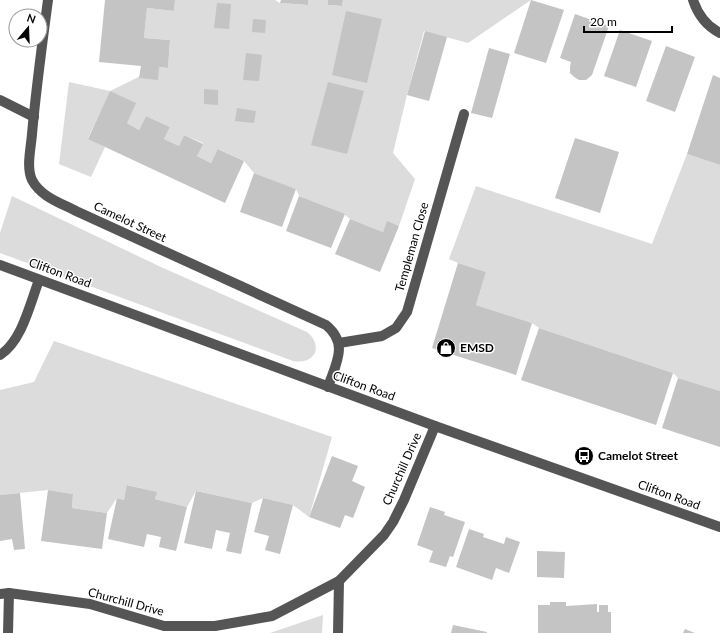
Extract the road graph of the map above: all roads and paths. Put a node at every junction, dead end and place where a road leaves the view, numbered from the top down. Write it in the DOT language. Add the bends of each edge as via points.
graph roads {
  1 [pos="48,0"];
  2 [pos="693,0"];
  3 [pos="720,33"];
  4 [pos="0,100"];
  5 [pos="464,114"];
  6 [pos="34,117"];
  7 [pos="0,265"];
  8 [pos="40,280"];
  9 [pos="340,344"];
  10 [pos="0,355"];
  11 [pos="328,387"];
  12 [pos="435,426"];
  13 [pos="720,527"];
  14 [pos="339,582"];
  15 [pos="5,594"];
  16 [pos="8,633"];
  17 [pos="338,633"];
  1 -- 6 [label="street, Camelot Street"];
  2 -- 3 [label="street" via="704,21"];
  4 -- 6 [label="street"];
  5 -- 9 [label="street, Templeman Close" via="407,312 396,328 382,336"];
  6 -- 9 [label="street, Camelot Street" via="30,171 37,188 45,195 316,320 332,330"];
  7 -- 8 [label="street, Clifton Road"];
  8 -- 10 [label="street" via="18,336"];
  8 -- 11 [label="street, Clifton Road"];
  9 -- 11 [label="street"];
  11 -- 12 [label="street, Clifton Road"];
  12 -- 13 [label="street, Clifton Road"];
  12 -- 14 [label="street, Churchill Drive" via="408,490 384,535"];
  14 -- 15 [label="street, Churchill Drive" via="272,616 215,626 164,626 90,604"];
  14 -- 17 [label="street"];
  15 -- 16 [label="street"];
}
